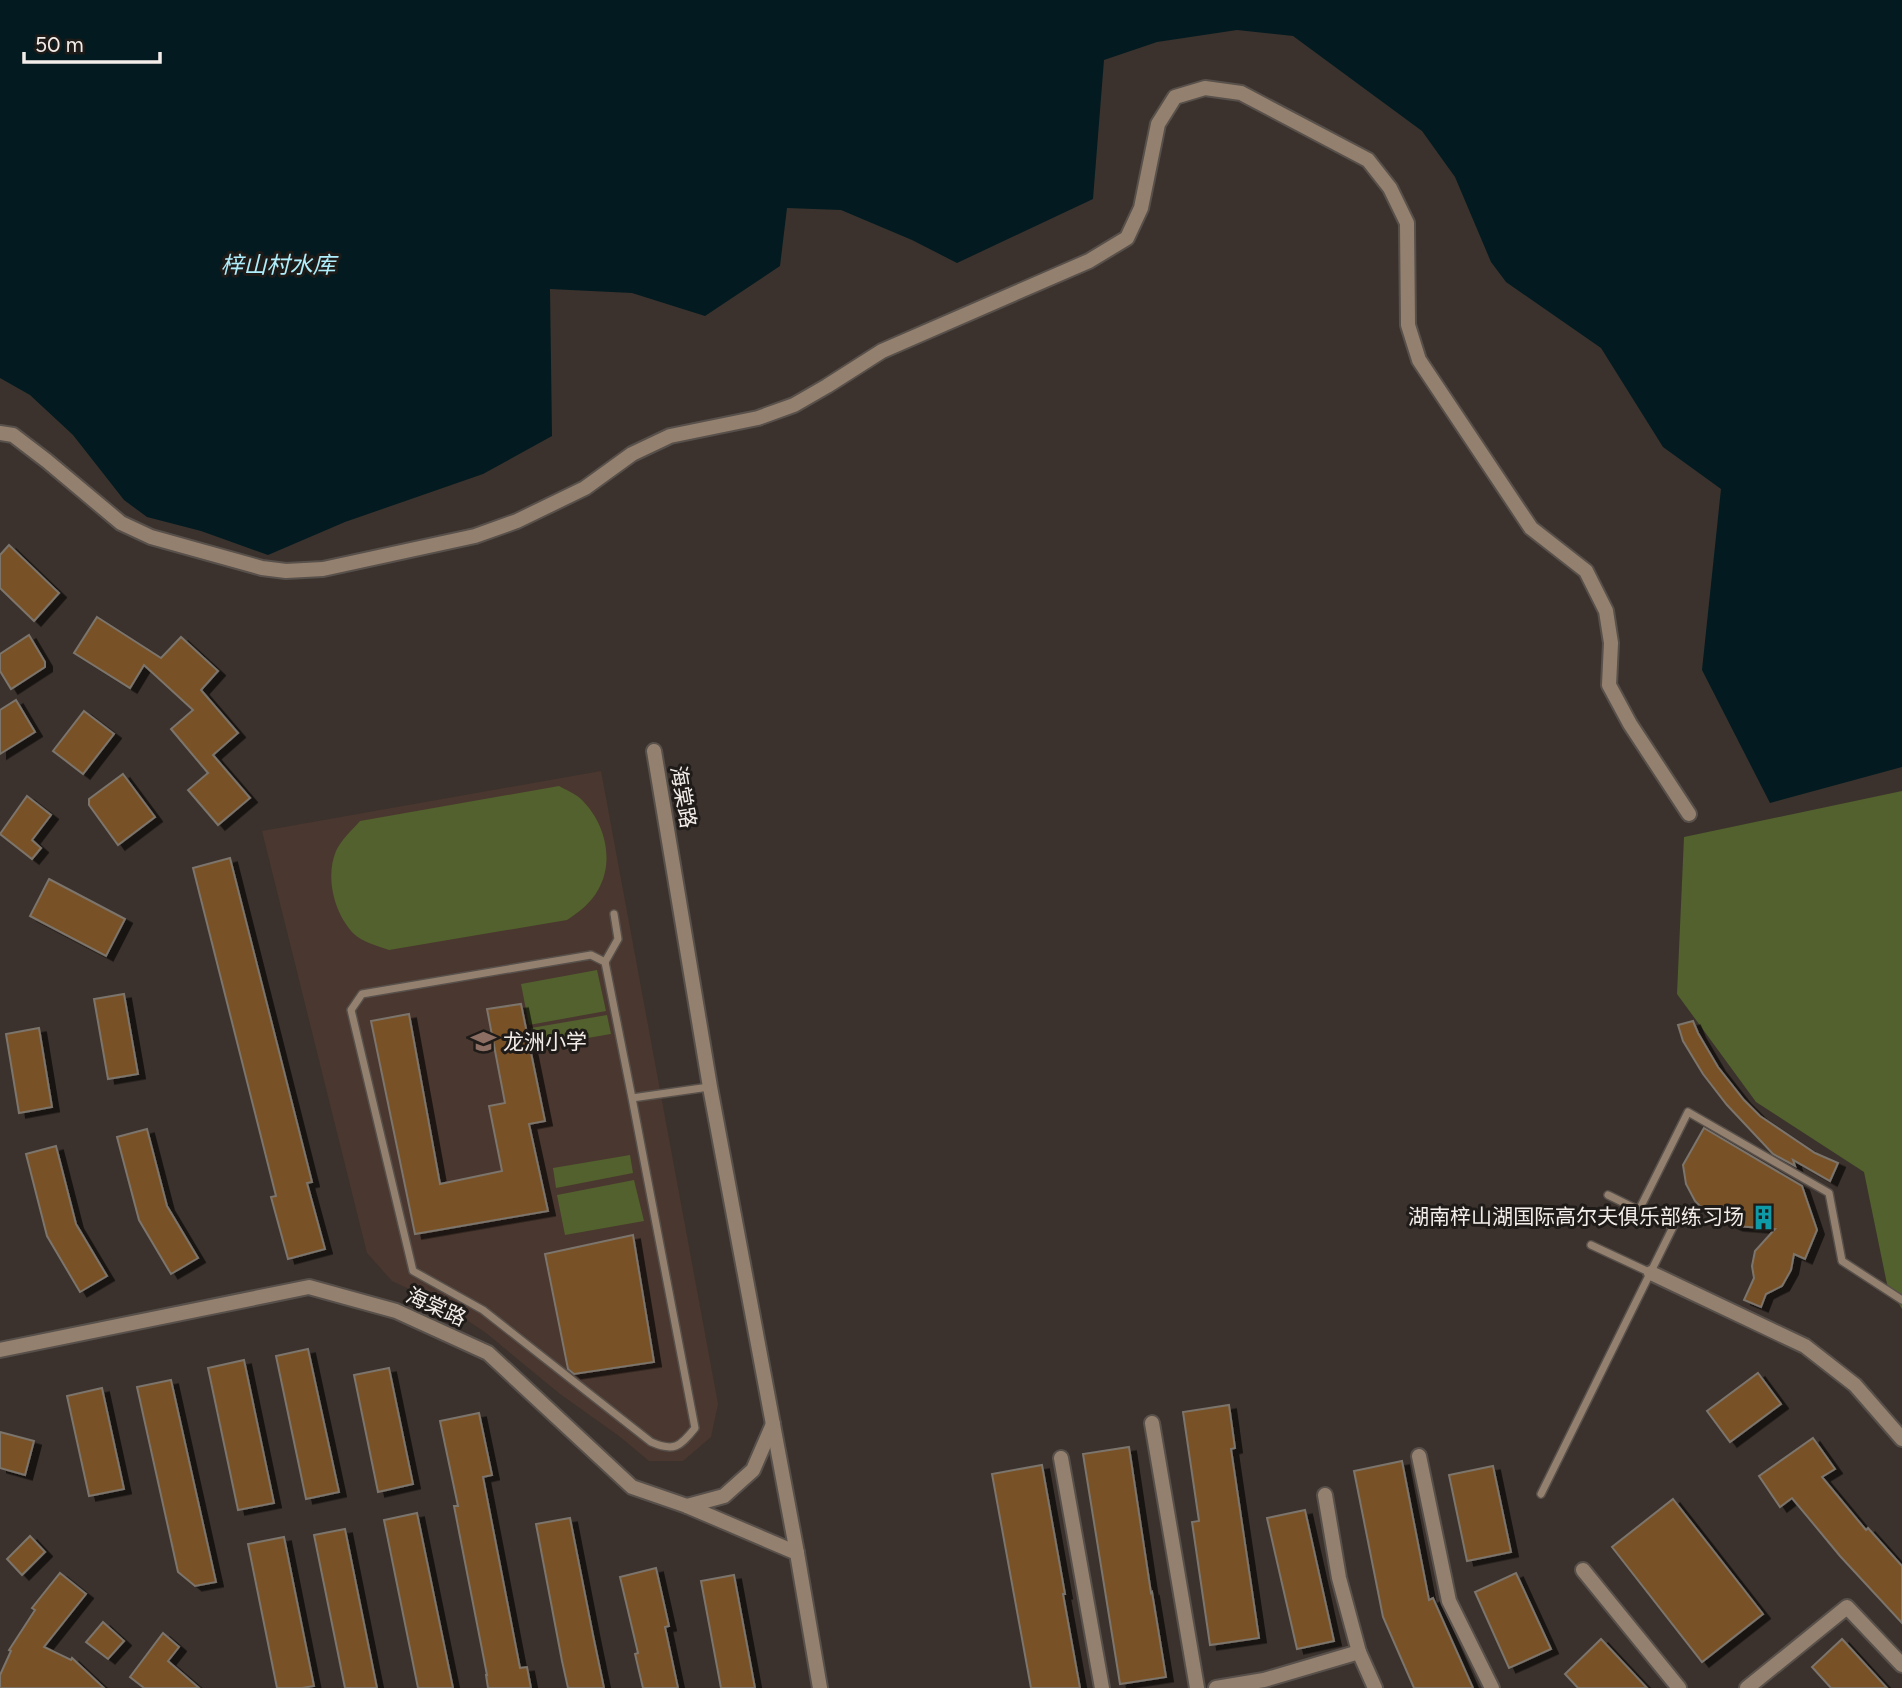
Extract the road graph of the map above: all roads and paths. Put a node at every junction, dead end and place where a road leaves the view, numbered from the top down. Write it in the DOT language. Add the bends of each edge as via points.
graph roads {
  1 [pos="0,432"];
  2 [pos="653,751"];
  3 [pos="1689,814"];
  4 [pos="614,914"];
  5 [pos="605,962"];
  6 [pos="710,1087"];
  7 [pos="632,1098"];
  8 [pos="1608,1195"];
  9 [pos="1639,1210"];
  10 [pos="1591,1245"];
  11 [pos="1651,1273"];
  12 [pos="1902,1300"];
  13 [pos="0,1350"];
  14 [pos="1152,1423"];
  15 [pos="773,1424"];
  16 [pos="1902,1439"];
  17 [pos="1419,1456"];
  18 [pos="1061,1458"];
  19 [pos="1541,1494"];
  20 [pos="1325,1495"];
  21 [pos="687,1506"];
  22 [pos="797,1553"];
  23 [pos="1583,1570"];
  24 [pos="1359,1653"];
  25 [pos="1902,1665"];
  26 [pos="1266,1684"];
  27 [pos="820,1688"];
  28 [pos="1102,1688"];
  29 [pos="1197,1688"];
  30 [pos="1216,1688"];
  31 [pos="1376,1688"];
  32 [pos="1492,1688"];
  33 [pos="1679,1688"];
  34 [pos="1747,1688"];
  1 -- 3 [label="street" via="21,441 121,523 150,537 262,568 323,569 475,536 585,488 632,454 670,436 758,418 794,405 882,351 1089,261 1127,238 1141,208 1158,124 1175,97 1205,88 1241,93 1368,160 1390,188 1407,223 1408,325 1419,360 1531,528 1586,571 1606,611 1611,643 1609,685"];
  2 -- 6 [label="street, 海棠路"];
  4 -- 5 [label="lane" via="618,939"];
  5 -- 7 [label="lane"];
  5 -- 7 [label="lane" via="591,955 362,994 351,1010 413,1271 483,1310 651,1442 666,1448 682,1444 695,1428"];
  6 -- 7 [label="lane"];
  6 -- 15 [label="street, 海棠路"];
  8 -- 9 [label="lane"];
  9 -- 11 [label="lane" via="1674,1227"];
  9 -- 12 [label="lane" via="1688,1112 1829,1193 1842,1261"];
  10 -- 11 [label="lane"];
  11 -- 16 [label="street" via="1805,1346 1855,1385"];
  11 -- 19 [label="lane"];
  13 -- 21 [label="street, 海棠路" via="309,1287 396,1311 488,1353 632,1487"];
  14 -- 29 [label="street"];
  15 -- 21 [label="street" via="753,1470 724,1496"];
  15 -- 22 [label="street, 海棠路"];
  17 -- 32 [label="street" via="1449,1601"];
  18 -- 28 [label="street"];
  20 -- 24 [label="street" via="1339,1577"];
  21 -- 22 [label="street, 海棠路"];
  22 -- 27 [label="street, 海棠路"];
  23 -- 33 [label="street"];
  24 -- 26 [label="street"];
  24 -- 31 [label="street"];
  25 -- 34 [label="street" via="1847,1607"];
  26 -- 30 [label="street"];
}
